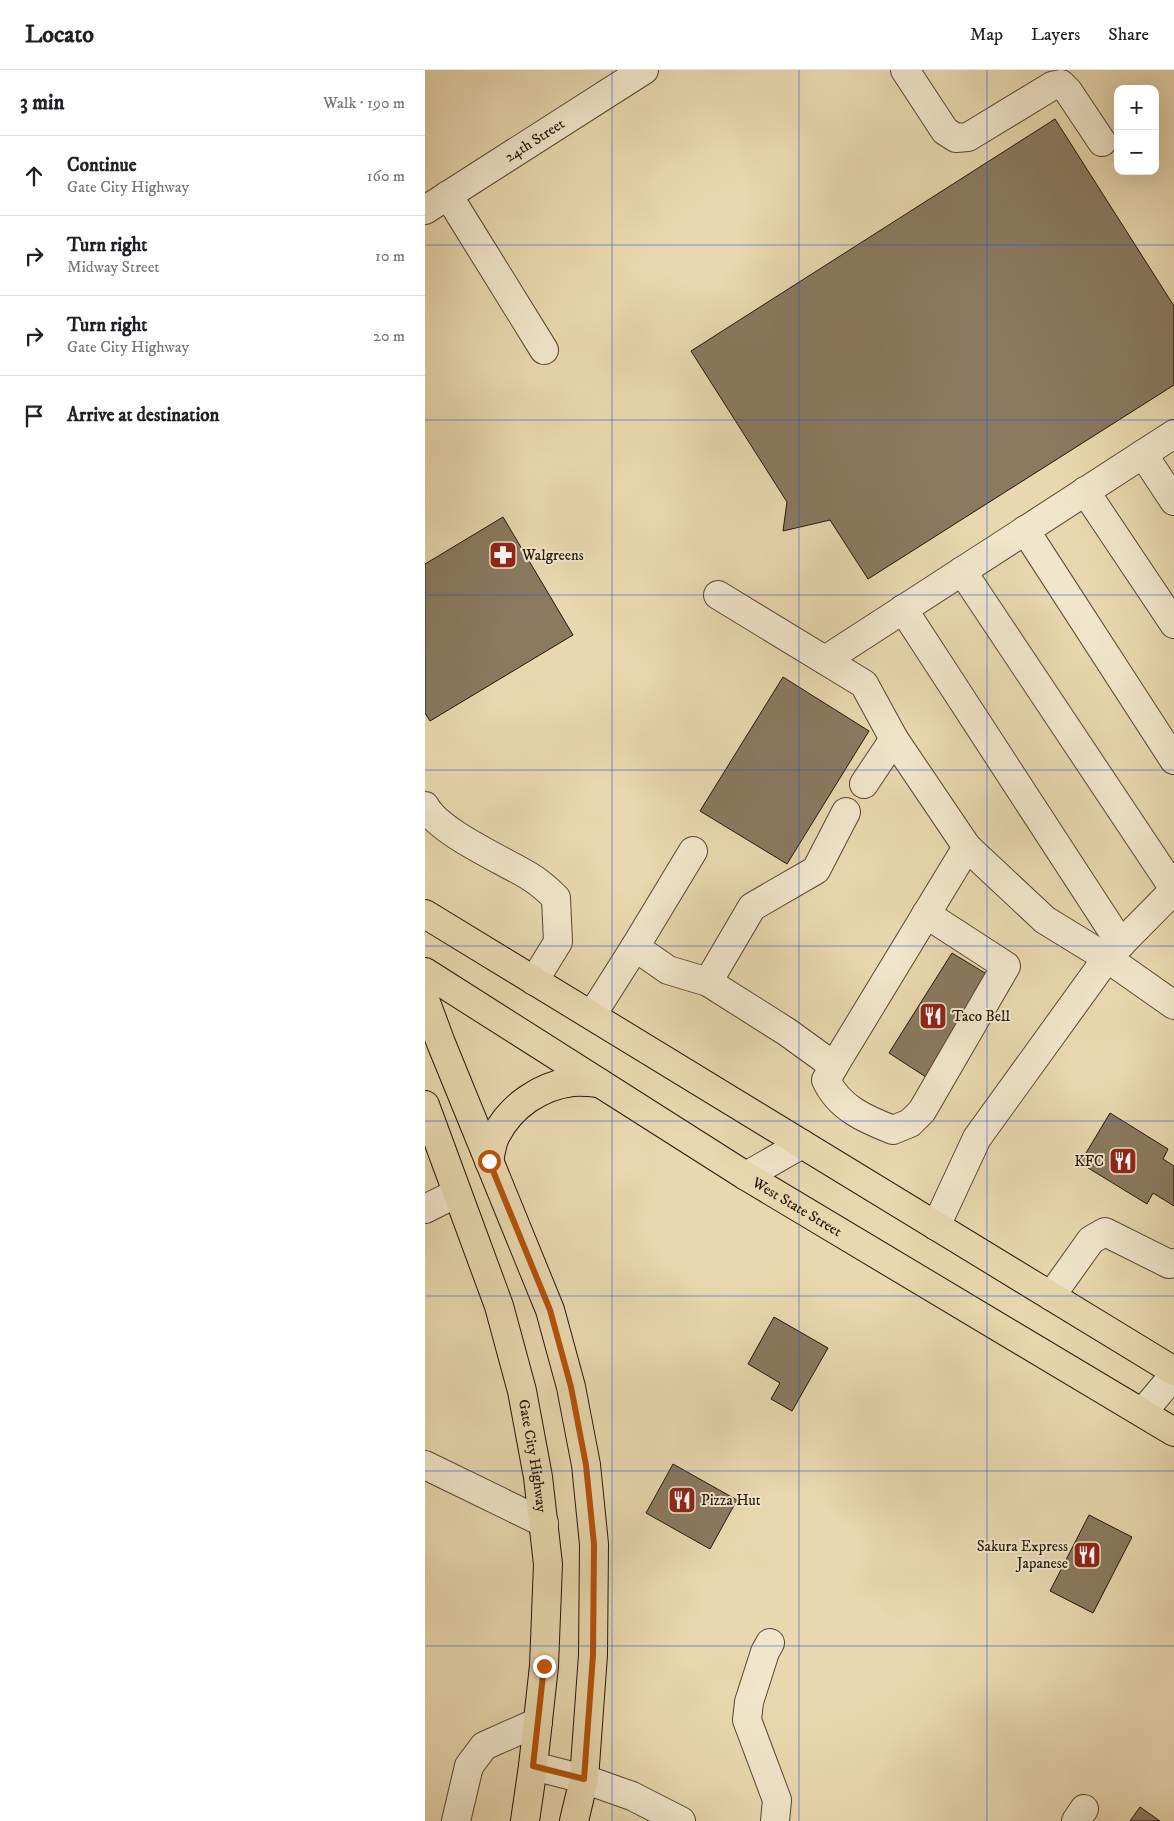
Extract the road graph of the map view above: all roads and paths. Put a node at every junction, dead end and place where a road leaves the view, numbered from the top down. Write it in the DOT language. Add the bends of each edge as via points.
graph roads {
  1 [pos="644,70"];
  2 [pos="905,70"];
  3 [pos="1102,142"];
  4 [pos="448,196"];
  5 [pos="425,210"];
  6 [pos="544,350"];
  7 [pos="1174,434"];
  8 [pos="1143,454"];
  9 [pos="1085,491"];
  10 [pos="1174,500"];
  11 [pos="1025,530"];
  12 [pos="963,571"];
  13 [pos="718,595"];
  14 [pos="903,609"];
  15 [pos="1174,624"];
  16 [pos="825,660"];
  17 [pos="894,740"];
  18 [pos="1174,760"];
  19 [pos="863,784"];
  20 [pos="425,806"];
  21 [pos="846,812"];
  22 [pos="967,847"];
  23 [pos="693,851"];
  24 [pos="1174,890"];
  25 [pos="425,914"];
  26 [pos="927,914"];
  27 [pos="635,947"];
  28 [pos="1114,951"];
  29 [pos="425,972"];
  30 [pos="534,981"];
  31 [pos="708,982"];
  32 [pos="425,1000"];
  33 [pos="1174,1005"];
  34 [pos="592,1015"];
  35 [pos="834,1066"];
  36 [pos="599,1083"];
  37 [pos="425,1105"];
  38 [pos="801,1144"];
  39 [pos="489,1161"];
  40 [pos="746,1176"];
  41 [pos="457,1193"];
  42 [pos="425,1209"];
  43 [pos="936,1226"];
  44 [pos="1174,1263"];
  45 [pos="1051,1296"];
  46 [pos="1174,1371"];
  47 [pos="1174,1375"];
  48 [pos="1143,1412"];
  49 [pos="1174,1432"];
  50 [pos="425,1465"];
  51 [pos="544,1523"];
  52 [pos="770,1644"];
  53 [pos="538,1722"];
  54 [pos="533,1766"];
  55 [pos="584,1779"];
  56 [pos="456,1821"];
  57 [pos="525,1821"];
  58 [pos="574,1821"];
  59 [pos="681,1821"];
  60 [pos="775,1821"];
  1 -- 4 [label="street, 24th Street"];
  2 -- 3 [label="street" via="945,131 956,138 968,137 1052,86 1061,84"];
  4 -- 5 [label="street, 24th Street"];
  4 -- 6 [label="street"];
  7 -- 8 [label="street"];
  8 -- 9 [label="street"];
  8 -- 10 [label="street"];
  9 -- 11 [label="street"];
  9 -- 15 [label="street"];
  11 -- 12 [label="street"];
  11 -- 18 [label="street"];
  12 -- 14 [label="street"];
  12 -- 24 [label="street"];
  13 -- 16 [label="street"];
  14 -- 16 [label="street"];
  14 -- 28 [label="street"];
  16 -- 17 [label="street" via="864,684"];
  17 -- 19 [label="street"];
  17 -- 22 [label="street"];
  20 -- 30 [label="street" via="447,830 532,877 556,898 558,942"];
  21 -- 31 [label="street" via="816,870 752,907"];
  22 -- 26 [label="street"];
  22 -- 28 [label="street" via="1045,920"];
  23 -- 27 [label="street"];
  24 -- 28 [label="street"];
  25 -- 30 [label="main road"];
  26 -- 35 [label="street"];
  26 -- 35 [label="street" via="1006,966 922,1111 910,1123 893,1130 862,1118 833,1094 826,1080"];
  27 -- 31 [label="street" via="668,970"];
  27 -- 34 [label="street"];
  28 -- 33 [label="street"];
  28 -- 43 [label="street" via="977,1138"];
  29 -- 36 [label="main road, West State Street"];
  30 -- 34 [label="main road"];
  31 -- 35 [label="street"];
  32 -- 39 [label="main road"];
  34 -- 38 [label="main road"];
  36 -- 39 [label="main road" via="574,1082 551,1086 530,1097 512,1112 495,1136"];
  36 -- 40 [label="main road, West State Street"];
  37 -- 41 [label="main road, Gate City Highway"];
  38 -- 40 [label="street"];
  38 -- 43 [label="main road"];
  39 -- 55 [label="main road" via="550,1310 571,1387 586,1465 594,1553 593,1655"];
  40 -- 48 [label="main road, West State Street"];
  41 -- 42 [label="street"];
  41 -- 51 [label="main road, Gate City Highway" via="499,1306 522,1391"];
  43 -- 45 [label="main road"];
  44 -- 45 [label="street" via="1169,1264 1105,1232 1091,1240"];
  45 -- 46 [label="main road"];
  47 -- 48 [label="street"];
  48 -- 49 [label="main road, West State Street"];
  50 -- 51 [label="street"];
  51 -- 53 [label="main road, Gate City Highway" via="548,1564"];
  52 -- 60 [label="street" via="749,1702 747,1720 777,1800"];
  53 -- 54 [label="main road, Gate City Highway"];
  53 -- 56 [label="street" via="484,1746 469,1766"];
  54 -- 55 [label="street"];
  54 -- 57 [label="main road, Gate City Highway"];
  55 -- 58 [label="main road"];
  55 -- 59 [label="street" via="643,1801"];
}
